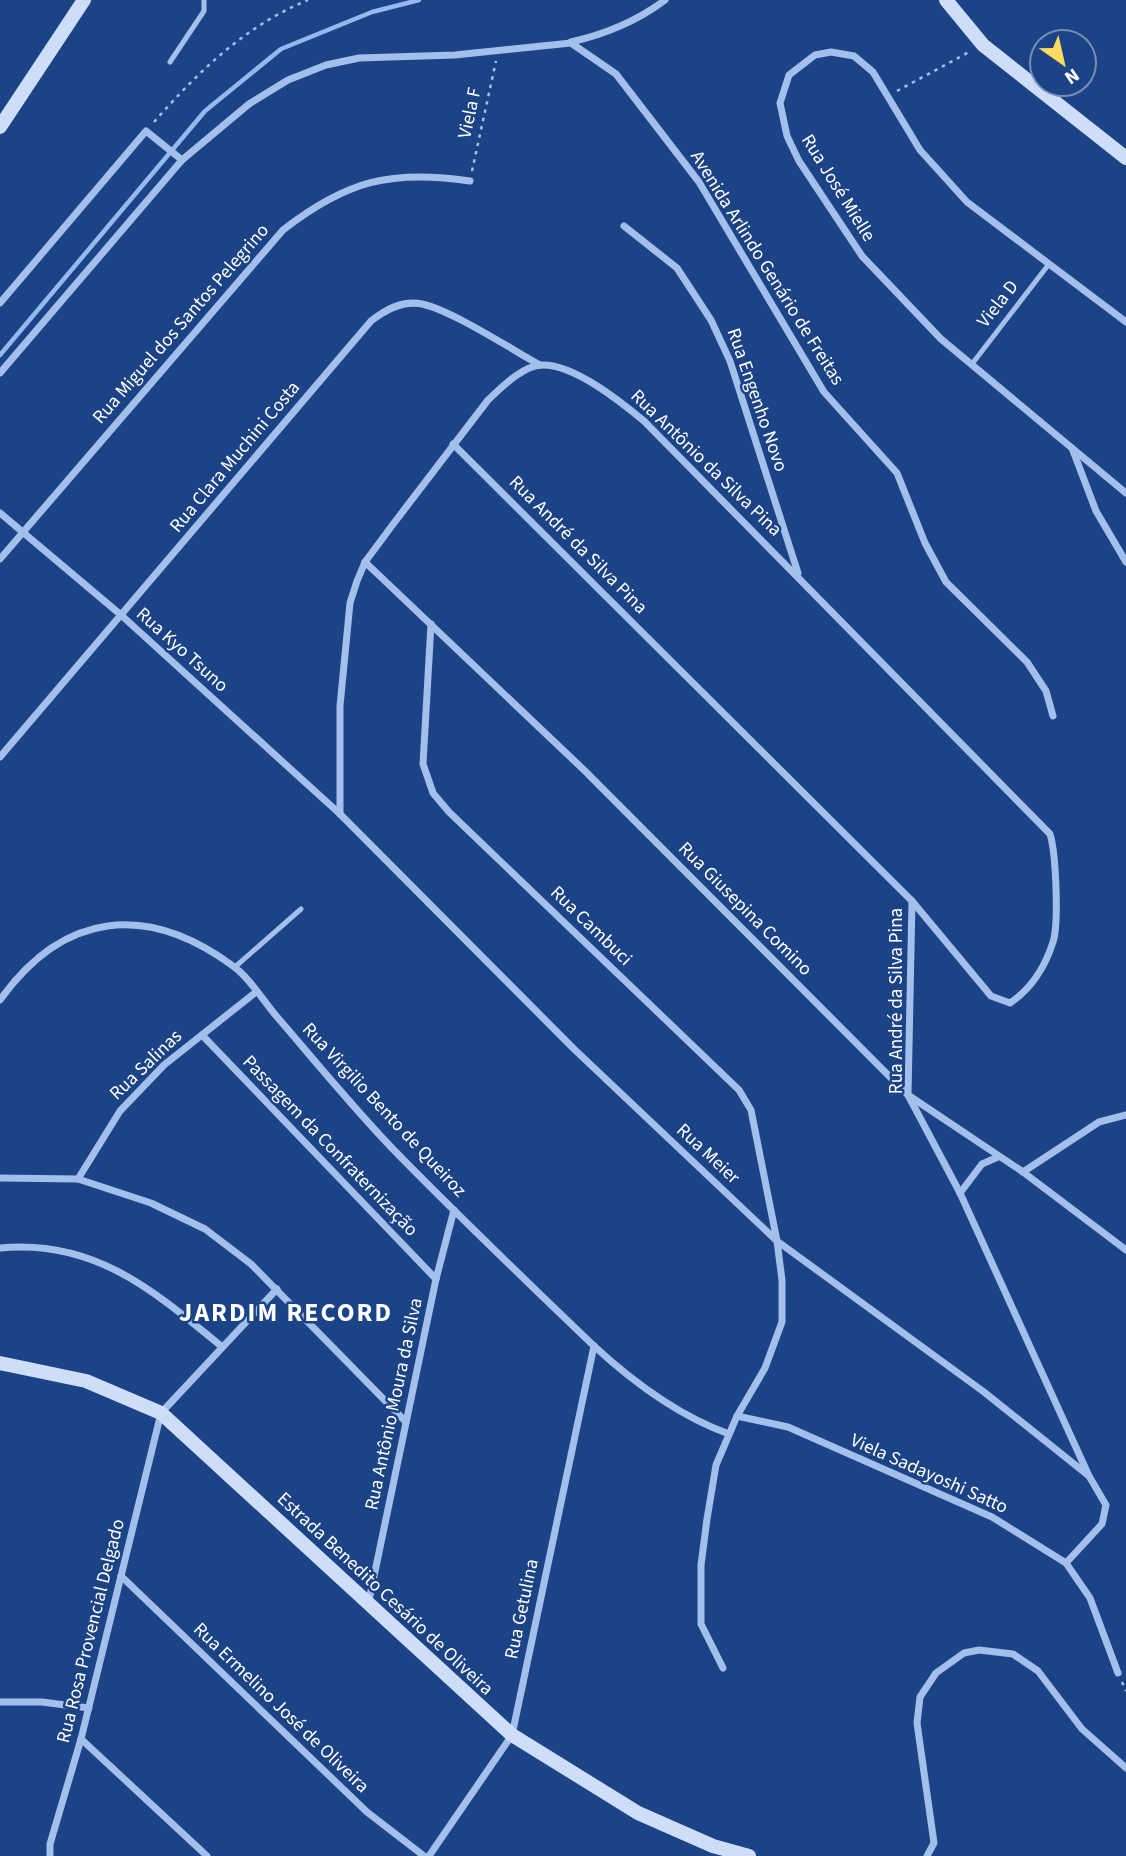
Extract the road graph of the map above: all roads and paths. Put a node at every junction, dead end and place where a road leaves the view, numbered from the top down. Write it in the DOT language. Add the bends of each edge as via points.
graph roads {
  1 [pos="84,0"];
  2 [pos="204,0"];
  3 [pos="308,0"];
  4 [pos="665,0"];
  5 [pos="946,0"];
  6 [pos="571,43"];
  7 [pos="984,45"];
  8 [pos="498,51"];
  9 [pos="170,62"];
  10 [pos="888,96"];
  11 [pos="0,127"];
  12 [pos="146,131"];
  13 [pos="179,158"];
  14 [pos="1126,158"];
  15 [pos="470,181"];
  16 [pos="624,226"];
  17 [pos="1049,264"];
  18 [pos="0,303"];
  19 [pos="1126,322"];
  20 [pos="972,364"];
  21 [pos="540,365"];
  22 [pos="0,373"];
  23 [pos="453,444"];
  24 [pos="1072,447"];
  25 [pos="1126,492"];
  26 [pos="0,513"];
  27 [pos="23,531"];
  28 [pos="0,559"];
  29 [pos="365,562"];
  30 [pos="1126,562"];
  31 [pos="799,575"];
  32 [pos="121,615"];
  33 [pos="431,624"];
  34 [pos="1053,716"];
  35 [pos="0,757"];
  36 [pos="340,814"];
  37 [pos="912,901"];
  38 [pos="301,909"];
  39 [pos="235,967"];
  40 [pos="256,992"];
  41 [pos="0,1000"];
  42 [pos="202,1035"];
  43 [pos="908,1095"];
  44 [pos="1126,1115"];
  45 [pos="998,1157"];
  46 [pos="1023,1172"];
  47 [pos="0,1178"];
  48 [pos="78,1179"];
  49 [pos="960,1193"];
  50 [pos="454,1210"];
  51 [pos="777,1241"];
  52 [pos="0,1248"];
  53 [pos="1126,1253"];
  54 [pos="436,1279"];
  55 [pos="276,1289"];
  56 [pos="221,1346"];
  57 [pos="594,1346"];
  58 [pos="0,1363"];
  59 [pos="160,1413"];
  60 [pos="737,1416"];
  61 [pos="405,1422"];
  62 [pos="729,1434"];
  63 [pos="1090,1476"];
  64 [pos="1066,1563"];
  65 [pos="121,1576"];
  66 [pos="368,1606"];
  67 [pos="723,1668"];
  68 [pos="1118,1673"];
  69 [pos="0,1702"];
  70 [pos="89,1708"];
  71 [pos="512,1735"];
  72 [pos="81,1739"];
  73 [pos="1126,1768"];
  74 [pos="51,1856"];
  75 [pos="207,1856"];
  76 [pos="427,1856"];
  77 [pos="749,1856"];
  78 [pos="927,1856"];
  1 -- 11 [label="main road"];
  2 -- 9 [label="lane" via="204,11"];
  3 -- 12 [label="path" via="274,14 214,58"];
  4 -- 6 [label="street" via="634,22"];
  5 -- 7 [label="main road"];
  6 -- 8 [label="street"];
  6 -- 34 [label="street, Avenida Arlindo Genário de Freitas" via="617,74 699,182 824,392 897,473 946,582 1027,662 1046,691"];
  7 -- 10 [label="path"];
  7 -- 14 [label="main road"];
  8 -- 13 [label="street" via="359,58 326,65 288,80 249,104"];
  8 -- 15 [label="path, Viela F"];
  10 -- 17 [label="street, Rua José Mielle" via="920,150 948,183"];
  10 -- 20 [label="street, Rua José Mielle" via="873,72 854,56 815,55 789,75 782,91 781,120 799,161 862,256 902,302"];
  12 -- 13 [label="street"];
  12 -- 18 [label="street"];
  13 -- 22 [label="street"];
  15 -- 27 [label="street, Rua Miguel dos Santos Pelegrino" via="395,177 360,184 317,204 284,230"];
  16 -- 31 [label="street, Rua Engenho Novo" via="677,268 711,320 730,361"];
  17 -- 19 [label="street, Rua José Mielle"];
  17 -- 20 [label="lane, Viela D"];
  20 -- 24 [label="street, Rua José Mielle"];
  21 -- 23 [label="street" via="510,379"];
  21 -- 31 [label="street, Rua Antônio da Silva Pina" via="559,368 613,395 645,421"];
  21 -- 32 [label="street, Rua Clara Muchini Costa" via="441,311 420,304 384,311"];
  23 -- 29 [label="street"];
  23 -- 37 [label="street, Rua André da Silva Pina"];
  24 -- 25 [label="street, Rua José Mielle"];
  24 -- 30 [label="street" via="1096,511"];
  26 -- 27 [label="street, Rua Kyo Tsuno"];
  27 -- 28 [label="street, Rua Miguel dos Santos Pelegrino"];
  27 -- 32 [label="street, Rua Kyo Tsuno"];
  29 -- 33 [label="street, Rua Giusepina Comino"];
  29 -- 36 [label="street" via="349,603 339,717"];
  31 -- 37 [label="street, Rua Antônio da Silva Pina" via="1050,834 1055,855 1054,940 1026,993 1010,1003 991,996"];
  32 -- 35 [label="street, Rua Clara Muchini Costa"];
  32 -- 36 [label="street, Rua Kyo Tsuno"];
  33 -- 43 [label="street, Rua Giusepina Comino" via="584,770"];
  33 -- 51 [label="street, Rua Cambuci" via="423,764 433,793 739,1090 751,1110"];
  36 -- 51 [label="street, Rua Meier" via="574,1049"];
  37 -- 43 [label="street, Rua André da Silva Pina"];
  38 -- 39 [label="lane"];
  39 -- 40 [label="street, Rua Virgilio Bento de Queiroz"];
  39 -- 41 [label="street, Rua Virgilio Bento de Queiroz" via="191,941 153,927 113,924 74,934 43,952"];
  40 -- 42 [label="street, Rua Salinas"];
  40 -- 50 [label="street, Rua Virgilio Bento de Queiroz" via="388,1144"];
  42 -- 48 [label="street, Rua Salinas" via="164,1065 120,1111"];
  42 -- 54 [label="street, Passagem da Confraternização"];
  43 -- 45 [label="street, Rua Giusepina Comino"];
  43 -- 49 [label="street, Rua André da Silva Pina"];
  44 -- 46 [label="street" via="1099,1122"];
  45 -- 46 [label="street, Rua Giusepina Comino"];
  45 -- 49 [label="street" via="982,1164"];
  46 -- 53 [label="street, Rua Giusepina Comino"];
  47 -- 48 [label="street"];
  48 -- 55 [label="street" via="151,1203 205,1229"];
  49 -- 63 [label="street, Rua André da Silva Pina"];
  50 -- 54 [label="street, Rua Antônio Moura da Silva"];
  50 -- 57 [label="street, Rua Virgilio Bento de Queiroz"];
  51 -- 60 [label="street, Rua Cambuci" via="782,1322 765,1368"];
  51 -- 63 [label="street, Rua Meier" via="984,1392"];
  52 -- 56 [label="street" via="52,1248 88,1255 129,1276"];
  54 -- 61 [label="street, Rua Antônio Moura da Silva"];
  55 -- 56 [label="street"];
  55 -- 61 [label="street"];
  56 -- 59 [label="street"];
  57 -- 62 [label="street, Rua Virgilio Bento de Queiroz" via="621,1371 694,1419"];
  57 -- 71 [label="street, Rua Getulina"];
  58 -- 59 [label="main road, Estrada Benedito Cesário de Oliveira" via="86,1381"];
  59 -- 65 [label="street, Rua Rosa Provencial Delgado"];
  59 -- 66 [label="main road, Estrada Benedito Cesário de Oliveira"];
  60 -- 62 [label="street, Rua Cambuci"];
  60 -- 64 [label="street, Viela Sadayoshi Satto" via="788,1427 992,1517"];
  61 -- 66 [label="street, Rua Antônio Moura da Silva"];
  62 -- 67 [label="street, Rua Cambuci" via="716,1465 701,1565 701,1624"];
  63 -- 64 [label="street, Rua André da Silva Pina" via="1103,1497 1106,1515"];
  64 -- 68 [label="street, Viela Sadayoshi Satto" via="1090,1598"];
  65 -- 70 [label="street, Rua Rosa Provencial Delgado"];
  65 -- 76 [label="street, Rua Ermelino José de Oliveira" via="367,1812"];
  66 -- 71 [label="main road, Estrada Benedito Cesário de Oliveira"];
  69 -- 70 [label="street"];
  70 -- 72 [label="street, Rua Rosa Provencial Delgado"];
  71 -- 76 [label="street, Rua Getulina"];
  71 -- 77 [label="main road, Estrada Benedito Cesário de Oliveira" via="638,1814"];
  72 -- 74 [label="street, Rua Rosa Provencial Delgado" via="50,1844"];
  72 -- 75 [label="street"];
  73 -- 78 [label="street" via="1082,1728 1038,1671 1013,1654 964,1653 936,1673 920,1697 917,1723 933,1843"];
}
